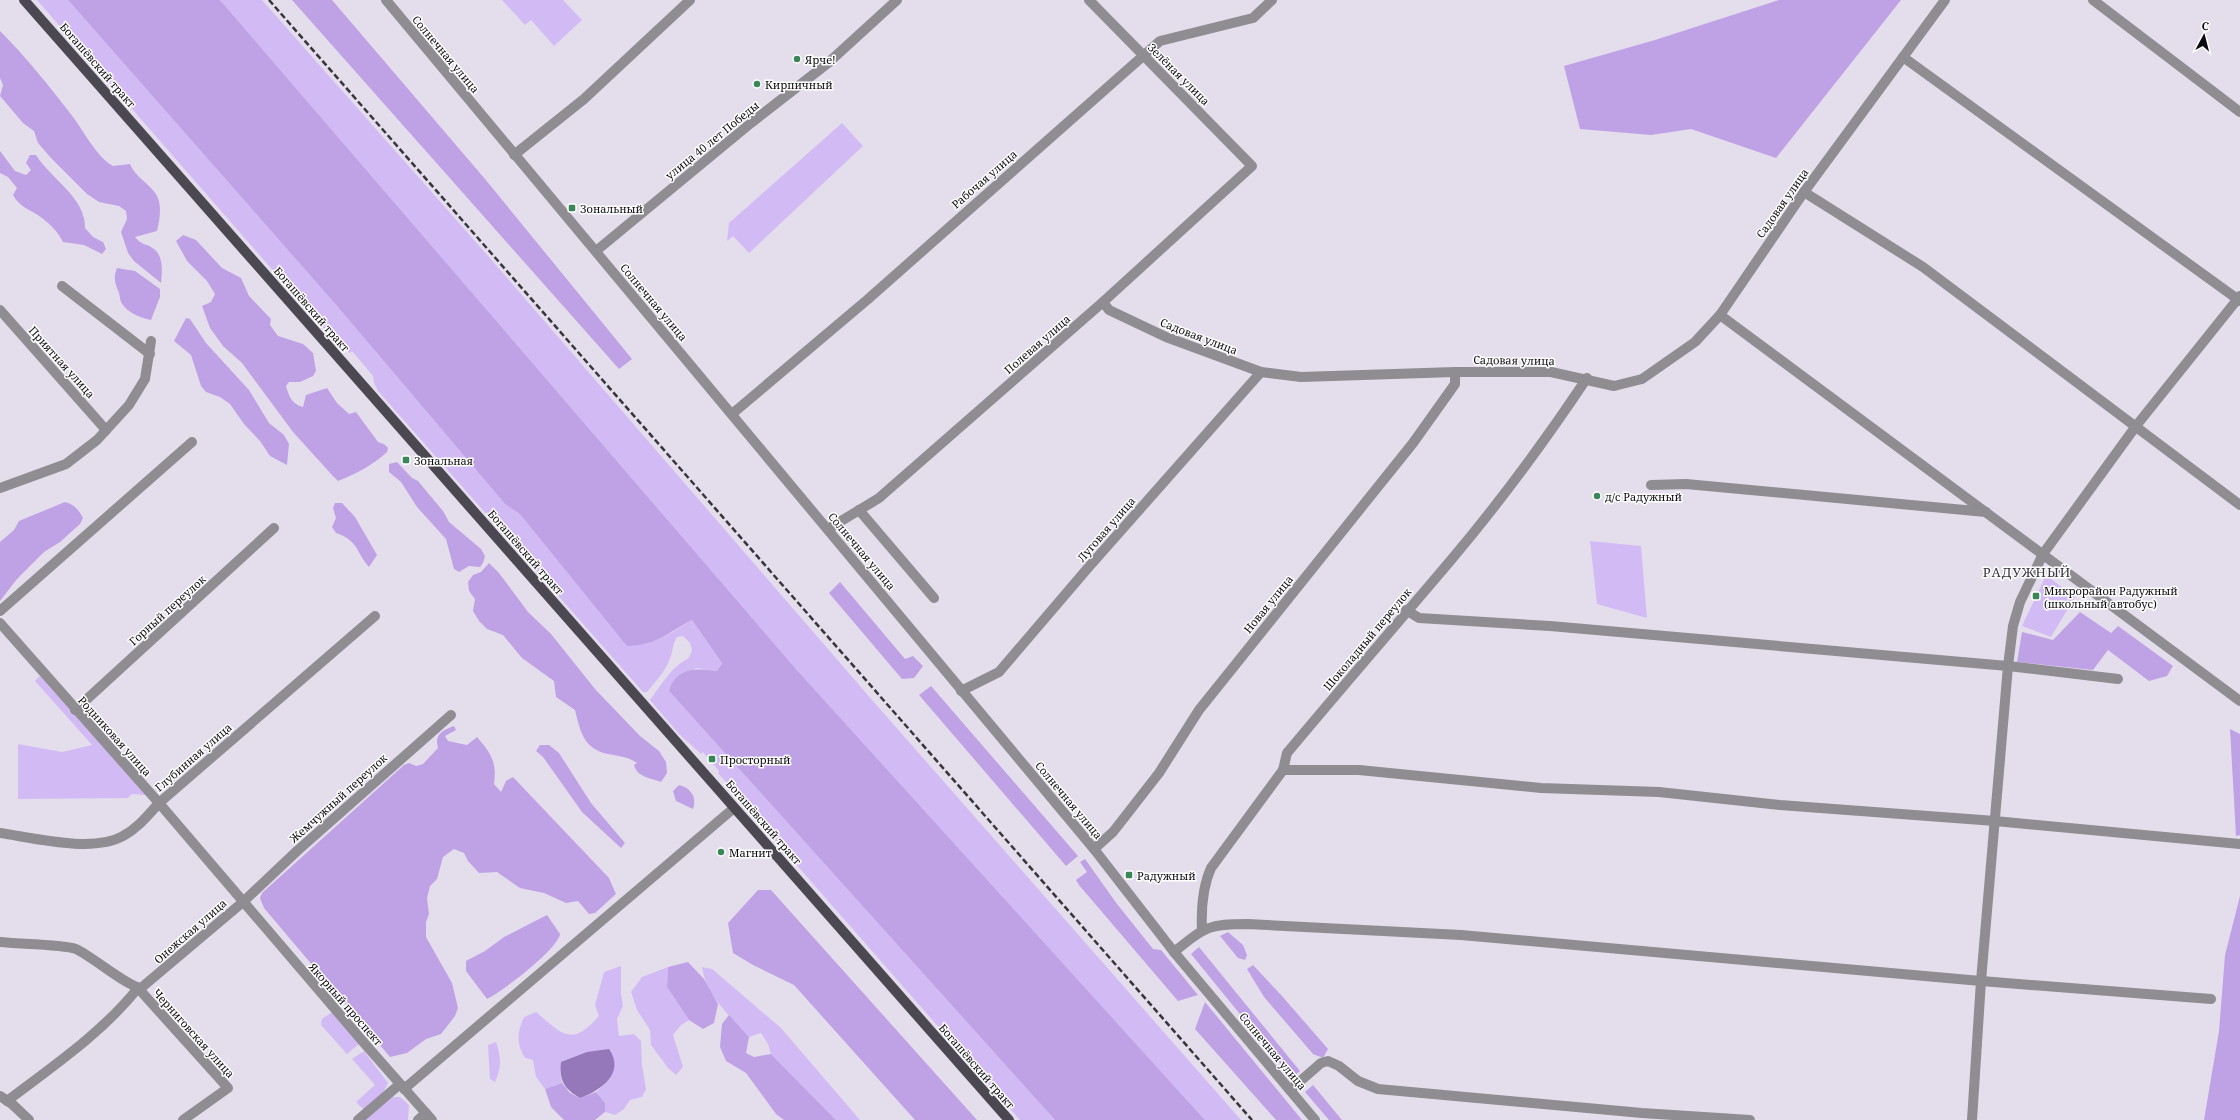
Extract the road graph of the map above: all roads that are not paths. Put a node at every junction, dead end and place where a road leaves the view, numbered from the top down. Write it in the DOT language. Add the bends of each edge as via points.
graph roads {
  1 [pos="24,0"];
  2 [pos="386,0"];
  3 [pos="690,0"];
  4 [pos="897,0"];
  5 [pos="1089,0"];
  6 [pos="1272,0"];
  7 [pos="1945,0"];
  8 [pos="2094,0"];
  9 [pos="1144,56"];
  10 [pos="1903,57"];
  11 [pos="2240,112"];
  12 [pos="514,155"];
  13 [pos="1252,166"];
  14 [pos="1804,192"];
  15 [pos="596,251"];
  16 [pos="62,286"];
  17 [pos="2239,299"];
  18 [pos="1102,302"];
  19 [pos="0,310"];
  20 [pos="1720,315"];
  21 [pos="151,342"];
  22 [pos="150,354"];
  23 [pos="1261,372"];
  24 [pos="1455,372"];
  25 [pos="1587,378"];
  26 [pos="732,414"];
  27 [pos="2136,426"];
  28 [pos="106,430"];
  29 [pos="192,442"];
  30 [pos="1651,486"];
  31 [pos="0,488"];
  32 [pos="2240,505"];
  33 [pos="859,510"];
  34 [pos="1986,512"];
  35 [pos="274,528"];
  36 [pos="828,529"];
  37 [pos="2042,554"];
  38 [pos="934,598"];
  39 [pos="1406,610"];
  40 [pos="0,611"];
  41 [pos="375,616"];
  42 [pos="0,623"];
  43 [pos="2008,666"];
  44 [pos="2118,679"];
  45 [pos="961,691"];
  46 [pos="2240,701"];
  47 [pos="75,710"];
  48 [pos="451,714"];
  49 [pos="1283,770"];
  50 [pos="159,803"];
  51 [pos="734,808"];
  52 [pos="1995,821"];
  53 [pos="0,833"];
  54 [pos="2240,844"];
  55 [pos="1094,850"];
  56 [pos="243,902"];
  57 [pos="1202,931"];
  58 [pos="0,942"];
  59 [pos="1174,952"];
  60 [pos="1981,981"];
  61 [pos="138,988"];
  62 [pos="2210,999"];
  63 [pos="402,1086"];
  64 [pos="1290,1090"];
  65 [pos="4,1098"];
  66 [pos="426,1118"];
  67 [pos="29,1120"];
  68 [pos="183,1120"];
  69 [pos="358,1120"];
  70 [pos="1009,1120"];
  71 [pos="1315,1120"];
  72 [pos="1750,1120"];
  73 [pos="1972,1120"];
  1 -- 51 [label="main road, Богашёвский тракт"];
  2 -- 12 [label="street, Солнечная улица"];
  3 -- 12 [label="street" via="584,99"];
  4 -- 15 [label="street, улица 40 лет Победы" via="823,66"];
  5 -- 9 [label="street, Зелёная улица"];
  6 -- 9 [label="street, Рабочая улица" via="1253,18 1160,41"];
  7 -- 10 [label="street, Садовая улица"];
  8 -- 11 [label="street"];
  9 -- 13 [label="street, Зелёная улица"];
  9 -- 26 [label="street, Рабочая улица"];
  10 -- 14 [label="street, Садовая улица"];
  10 -- 17 [label="street"];
  12 -- 15 [label="street, Солнечная улица"];
  13 -- 18 [label="street, Полевая улица"];
  14 -- 20 [label="street, Садовая улица"];
  14 -- 27 [label="street" via="1923,267"];
  15 -- 26 [label="street, Солнечная улица"];
  16 -- 22 [label="street"];
  17 -- 27 [label="street"];
  18 -- 23 [label="street, Садовая улица" via="1109,310 1166,337"];
  18 -- 33 [label="street, Полевая улица" via="879,498"];
  19 -- 28 [label="street, Приятная улица"];
  20 -- 25 [label="street, Садовая улица" via="1695,342 1642,379 1614,386"];
  20 -- 34 [label="street"];
  21 -- 22 [label="street"];
  22 -- 28 [label="street" via="145,379 129,405"];
  23 -- 24 [label="street, Садовая улица" via="1301,377"];
  23 -- 45 [label="street, Луговая улица" via="999,672"];
  24 -- 25 [label="street, Садовая улица" via="1551,372"];
  24 -- 55 [label="street, Новая улица" via="1455,384 1413,442 1199,710 1150,785 1113,832"];
  25 -- 39 [label="street, Шоколадный переулок" via="1531,459 1452,559"];
  26 -- 36 [label="street, Солнечная улица"];
  27 -- 32 [label="street"];
  27 -- 37 [label="street"];
  28 -- 31 [label="street" via="66,464"];
  29 -- 40 [label="street"];
  30 -- 34 [label="street" via="1686,484"];
  33 -- 36 [label="street, Полевая улица"];
  33 -- 38 [label="street"];
  34 -- 37 [label="street"];
  35 -- 47 [label="street, Горный переулок"];
  36 -- 45 [label="street, Солнечная улица"];
  37 -- 43 [label="street" via="2020,602 2013,626"];
  37 -- 46 [label="street"];
  39 -- 43 [label="street" via="1419,618 1550,626"];
  39 -- 49 [label="street, Шоколадный переулок" via="1287,753"];
  41 -- 50 [label="street, Глубинная улица"];
  42 -- 47 [label="street, Родниковая улица"];
  43 -- 44 [label="street"];
  43 -- 52 [label="street"];
  45 -- 55 [label="street, Солнечная улица"];
  47 -- 50 [label="street, Родниковая улица"];
  48 -- 56 [label="street, Жемчужный переулок"];
  49 -- 52 [label="street" via="1358,770 1541,788 1659,792 1780,805"];
  49 -- 57 [label="street, Шоколадный переулок" via="1211,868 1206,881 1201,914"];
  50 -- 53 [label="street, Глубинная улица" via="137,827 108,842 61,841"];
  50 -- 56 [label="street, Родниковая улица"];
  51 -- 63 [label="street"];
  51 -- 70 [label="main road, Богашёвский тракт"];
  52 -- 54 [label="street"];
  52 -- 60 [label="street"];
  55 -- 59 [label="street, Солнечная улица"];
  56 -- 61 [label="street, Онежская улица" via="146,985"];
  56 -- 63 [label="street, Якорный проспект"];
  57 -- 59 [label="street"];
  57 -- 60 [label="street" via="1220,924 1248,924 1461,935"];
  58 -- 61 [label="street" via="74,948"];
  59 -- 64 [label="street, Солнечная улица"];
  60 -- 62 [label="street"];
  60 -- 73 [label="street"];
  61 -- 65 [label="street, Онежская улица" via="116,1013 79,1047"];
  61 -- 68 [label="street, Черниговская улица" via="228,1088"];
  63 -- 66 [label="street, Якорный проспект"];
  63 -- 69 [label="street"];
  64 -- 71 [label="street, Солнечная улица"];
  64 -- 72 [label="street" via="1321,1063 1328,1061 1358,1081 1378,1089"];
  65 -- 67 [label="street"];
}
